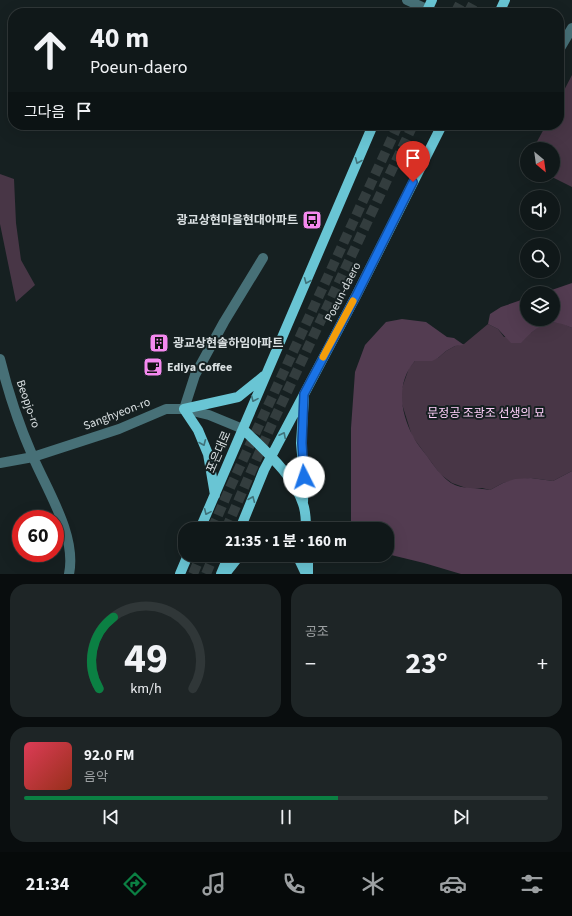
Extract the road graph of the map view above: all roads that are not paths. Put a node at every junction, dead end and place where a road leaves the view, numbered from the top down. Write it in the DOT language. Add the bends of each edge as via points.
graph roads {
  1 [pos="407,0"];
  2 [pos="422,8"];
  3 [pos="572,28"];
  4 [pos="564,42"];
  5 [pos="371,130"];
  6 [pos="439,130"];
  7 [pos="263,258"];
  8 [pos="0,359"];
  9 [pos="266,375"];
  10 [pos="304,394"];
  11 [pos="184,409"];
  12 [pos="243,429"];
  13 [pos="32,457"];
  14 [pos="271,457"];
  15 [pos="0,463"];
  16 [pos="214,495"];
  17 [pos="303,504"];
  18 [pos="203,522"];
  19 [pos="243,522"];
  20 [pos="305,522"];
  21 [pos="185,562"];
  22 [pos="226,562"];
  23 [pos="236,562"];
  24 [pos="302,562"];
  25 [pos="308,562"];
  26 [pos="69,574"];
  27 [pos="180,574"];
  28 [pos="221,574"];
  29 [pos="225,574"];
  30 [pos="308,574"];
  1 -- 2 [label="street"];
  3 -- 4 [label="street"];
  5 -- 9 [label="main road, one-way"];
  6 -- 10 [label="main road, Poeun-daero"];
  7 -- 11 [label="street" via="195,375"];
  8 -- 13 [label="street, Beopjo-ro" via="7,387"];
  9 -- 11 [label="main road" via="238,397"];
  9 -- 12 [label="main road, 포은대로, one-way"];
  14 -- 10 [label="main road, Poeun-daero, one-way"];
  10 -- 17 [label="main road"];
  11 -- 12 [label="street, Sanghyeon-ro" via="209,415"];
  11 -- 13 [label="street, Sanghyeon-ro" via="166,409 120,429"];
  11 -- 16 [label="main road, one-way" via="198,430 208,454"];
  12 -- 14 [label="main road"];
  12 -- 16 [label="main road, 포은대로"];
  13 -- 15 [label="street, Sanghyeon-ro"];
  13 -- 26 [label="street, Beopjo-ro" via="60,513 69,550"];
  14 -- 17 [label="main road" via="293,483"];
  19 -- 14 [label="main road, Poeun-daero, one-way"];
  16 -- 18 [label="main road, one-way"];
  17 -- 20 [label="main road"];
  21 -- 27 [label="main road"];
  22 -- 28 [label="main road"];
  23 -- 29 [label="main road"];
  24 -- 30 [label="main road"];
  25 -- 30 [label="main road"];
}
